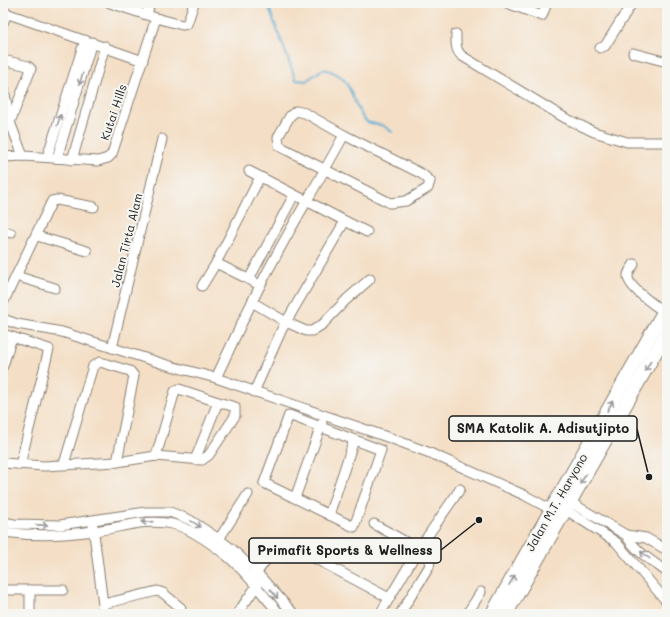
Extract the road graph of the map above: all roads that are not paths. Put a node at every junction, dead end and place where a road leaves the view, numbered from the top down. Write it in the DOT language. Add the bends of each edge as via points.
graph roads {
  1 [pos="110,3"];
  2 [pos="150,3"];
  3 [pos="194,3"];
  4 [pos="507,3"];
  5 [pos="547,3"];
  6 [pos="632,3"];
  7 [pos="5,13"];
  8 [pos="147,15"];
  9 [pos="156,18"];
  10 [pos="3,23"];
  11 [pos="456,34"];
  12 [pos="88,41"];
  13 [pos="105,46"];
  14 [pos="600,48"];
  15 [pos="633,53"];
  16 [pos="3,60"];
  17 [pos="143,60"];
  18 [pos="667,62"];
  19 [pos="3,83"];
  20 [pos="10,122"];
  21 [pos="344,135"];
  22 [pos="162,139"];
  23 [pos="667,142"];
  24 [pos="23,156"];
  25 [pos="3,157"];
  26 [pos="47,157"];
  27 [pos="57,158"];
  28 [pos="72,160"];
  29 [pos="326,168"];
  30 [pos="249,171"];
  31 [pos="260,177"];
  32 [pos="294,195"];
  33 [pos="305,201"];
  34 [pos="94,207"];
  35 [pos="344,221"];
  36 [pos="367,232"];
  37 [pos="37,236"];
  38 [pos="87,251"];
  39 [pos="216,263"];
  40 [pos="634,264"];
  41 [pos="16,276"];
  42 [pos="249,279"];
  43 [pos="370,279"];
  44 [pos="260,285"];
  45 [pos="202,286"];
  46 [pos="55,288"];
  47 [pos="252,302"];
  48 [pos="3,303"];
  49 [pos="666,309"];
  50 [pos="3,319"];
  51 [pos="286,322"];
  52 [pos="667,332"];
  53 [pos="7,336"];
  54 [pos="112,348"];
  55 [pos="3,366"];
  56 [pos="216,378"];
  57 [pos="254,392"];
  58 [pos="218,402"];
  59 [pos="325,416"];
  60 [pos="320,428"];
  61 [pos="354,440"];
  62 [pos="156,456"];
  63 [pos="195,460"];
  64 [pos="117,462"];
  65 [pos="3,463"];
  66 [pos="64,464"];
  67 [pos="20,465"];
  68 [pos="460,489"];
  69 [pos="248,494"];
  70 [pos="295,498"];
  71 [pos="568,506"];
  72 [pos="552,510"];
  73 [pos="179,515"];
  74 [pos="329,515"];
  75 [pos="92,521"];
  76 [pos="3,522"];
  77 [pos="174,524"];
  78 [pos="374,524"];
  79 [pos="94,531"];
  80 [pos="3,532"];
  81 [pos="626,535"];
  82 [pos="219,539"];
  83 [pos="418,550"];
  84 [pos="667,550"];
  85 [pos="667,572"];
  86 [pos="257,579"];
  87 [pos="3,590"];
  88 [pos="30,590"];
  89 [pos="63,590"];
  90 [pos="481,592"];
  91 [pos="389,598"];
  92 [pos="667,602"];
  93 [pos="103,604"];
  94 [pos="181,608"];
  95 [pos="30,614"];
  96 [pos="102,614"];
  97 [pos="237,614"];
  98 [pos="280,614"];
  99 [pos="294,614"];
  100 [pos="380,614"];
  101 [pos="400,614"];
  102 [pos="467,614"];
  103 [pos="492,614"];
  104 [pos="506,614"];
  1 -- 8 [label="street"];
  2 -- 8 [label="street"];
  3 -- 9 [label="street" via="187,24"];
  4 -- 5 [label="street" via="542,16"];
  6 -- 14 [label="street" via="605,46"];
  7 -- 10 [label="street"];
  7 -- 12 [label="street"];
  8 -- 9 [label="street"];
  9 -- 17 [label="street, Kutai Hills"];
  11 -- 23 [label="street" via="456,46 462,56 571,121 616,140"];
  12 -- 13 [label="street"];
  26 -- 12 [label="street, one-way"];
  12 -- 27 [label="street, one-way"];
  13 -- 17 [label="street"];
  13 -- 28 [label="street"];
  15 -- 18 [label="street"];
  16 -- 20 [label="street" via="28,66 31,70"];
  17 -- 28 [label="street, Kutai Hills" via="112,154 98,161"];
  19 -- 20 [label="street"];
  20 -- 24 [label="street"];
  21 -- 29 [label="street"];
  21 -- 29 [label="street" via="299,111 290,116 278,137 279,146"];
  21 -- 29 [label="street" via="422,174 430,181 428,188 406,201 390,202"];
  22 -- 54 [label="street, Jalan Tirta Alam"];
  24 -- 25 [label="street, Kutai Hills"];
  24 -- 26 [label="street, Kutai Hills"];
  26 -- 27 [label="street, Kutai Hills"];
  27 -- 28 [label="street, Kutai Hills"];
  29 -- 33 [label="street"];
  30 -- 31 [label="street"];
  31 -- 32 [label="street"];
  31 -- 39 [label="street"];
  32 -- 33 [label="street"];
  32 -- 42 [label="street"];
  33 -- 35 [label="street"];
  33 -- 44 [label="street"];
  34 -- 37 [label="street" via="54,200"];
  35 -- 36 [label="street"];
  35 -- 51 [label="street"];
  37 -- 38 [label="street"];
  37 -- 41 [label="street"];
  39 -- 42 [label="street"];
  39 -- 45 [label="street"];
  40 -- 49 [label="street" via="629,272 629,281 633,287"];
  41 -- 46 [label="street"];
  41 -- 48 [label="street"];
  42 -- 44 [label="street"];
  43 -- 51 [label="street" via="318,329 306,331"];
  44 -- 47 [label="street"];
  47 -- 51 [label="street"];
  47 -- 56 [label="street"];
  72 -- 49 [label="highway, Jalan M.T. Haryono, one-way"];
  50 -- 54 [label="street" via="16,324 62,332"];
  51 -- 57 [label="street"];
  52 -- 71 [label="highway, Jalan M.T. Haryono, one-way"];
  53 -- 55 [label="street"];
  53 -- 67 [label="street" via="49,349"];
  54 -- 56 [label="street"];
  56 -- 57 [label="street"];
  57 -- 59 [label="street"];
  58 -- 62 [label="street" via="179,389 174,391"];
  58 -- 63 [label="street"];
  58 -- 63 [label="street" via="234,407 235,416 209,455 205,459"];
  59 -- 60 [label="street"];
  59 -- 72 [label="street" via="430,453"];
  60 -- 61 [label="street"];
  60 -- 70 [label="street"];
  60 -- 70 [label="street" via="289,414 264,483"];
  61 -- 74 [label="street"];
  61 -- 74 [label="street" via="381,450 354,527"];
  62 -- 63 [label="street"];
  62 -- 64 [label="street"];
  64 -- 66 [label="street"];
  64 -- 66 [label="street" via="134,376 130,371 100,362 93,366"];
  65 -- 67 [label="street"];
  66 -- 67 [label="street"];
  68 -- 83 [label="street"];
  69 -- 82 [label="street"];
  70 -- 74 [label="street"];
  71 -- 81 [label="street"];
  71 -- 92 [label="street" via="616,542"];
  71 -- 104 [label="highway, Jalan M.T. Haryono"];
  103 -- 72 [label="highway, Jalan M.T. Haryono, one-way"];
  73 -- 75 [label="street" via="166,511 146,512"];
  73 -- 77 [label="street"];
  73 -- 82 [label="street, one-way"];
  76 -- 75 [label="street, one-way" via="60,525"];
  75 -- 79 [label="street"];
  77 -- 79 [label="street, one-way" via="142,523"];
  77 -- 86 [label="street" via="216,548"];
  78 -- 83 [label="street"];
  79 -- 80 [label="street" via="47,534"];
  79 -- 93 [label="street"];
  81 -- 84 [label="street" via="646,538"];
  85 -- 81 [label="street, one-way" via="638,550"];
  82 -- 86 [label="street"];
  83 -- 91 [label="street"];
  83 -- 101 [label="street" via="428,558 429,567"];
  86 -- 91 [label="street" via="278,544 286,543"];
  86 -- 97 [label="street"];
  86 -- 98 [label="street"];
  86 -- 99 [label="street, one-way"];
  87 -- 88 [label="street"];
  88 -- 89 [label="street"];
  88 -- 95 [label="street"];
  90 -- 102 [label="street"];
  91 -- 100 [label="street"];
  93 -- 94 [label="street" via="157,591"];
  93 -- 96 [label="street"];
}
